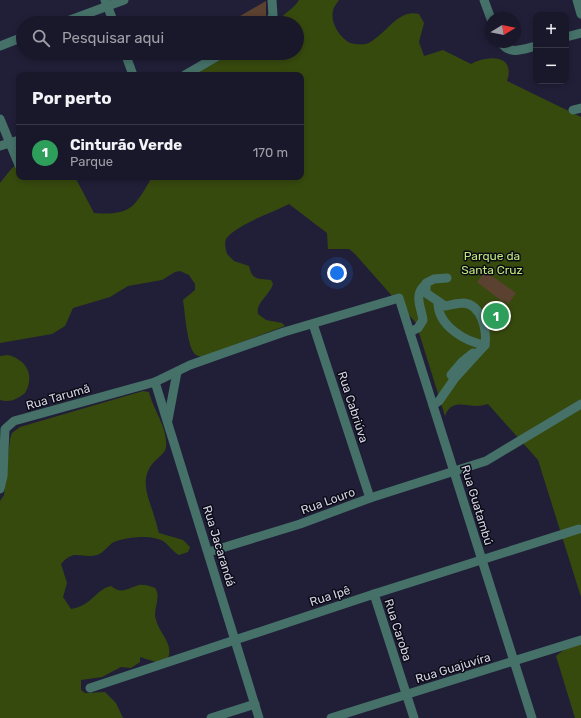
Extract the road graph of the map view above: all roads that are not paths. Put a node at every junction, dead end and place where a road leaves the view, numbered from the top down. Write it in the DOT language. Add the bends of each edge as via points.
graph roads {
  1 [pos="124,0"];
  2 [pos="272,0"];
  3 [pos="484,0"];
  4 [pos="576,0"];
  5 [pos="106,3"];
  6 [pos="488,12"];
  7 [pos="581,14"];
  8 [pos="77,16"];
  9 [pos="111,16"];
  10 [pos="271,16"];
  11 [pos="581,33"];
  12 [pos="569,36"];
  13 [pos="16,40"];
  14 [pos="0,46"];
  15 [pos="533,47"];
  16 [pos="506,48"];
  17 [pos="128,60"];
  18 [pos="211,60"];
  19 [pos="132,72"];
  20 [pos="190,72"];
  21 [pos="0,119"];
  22 [pos="16,141"];
  23 [pos="10,143"];
  24 [pos="0,146"];
  25 [pos="16,158"];
  26 [pos="447,278"];
  27 [pos="426,283"];
  28 [pos="398,298"];
  29 [pos="438,303"];
  30 [pos="313,324"];
  31 [pos="410,332"];
  32 [pos="484,347"];
  33 [pos="177,372"];
  34 [pos="155,382"];
  35 [pos="581,404"];
  36 [pos="433,405"];
  37 [pos="168,421"];
  38 [pos="454,472"];
  39 [pos="0,489"];
  40 [pos="370,498"];
  41 [pos="579,529"];
  42 [pos="209,552"];
  43 [pos="481,560"];
  44 [pos="374,594"];
  45 [pos="236,640"];
  46 [pos="581,640"];
  47 [pos="514,662"];
  48 [pos="90,688"];
  49 [pos="406,695"];
  50 [pos="255,704"];
  51 [pos="211,718"];
  52 [pos="259,718"];
  53 [pos="331,718"];
  54 [pos="414,718"];
  55 [pos="532,718"];
  1 -- 5 [label="street"];
  2 -- 10 [label="street"];
  3 -- 6 [label="street"];
  4 -- 7 [label="street"];
  5 -- 8 [label="street"];
  5 -- 9 [label="street"];
  11 -- 12 [label="street"];
  13 -- 14 [label="street"];
  15 -- 16 [label="street" via="511,51"];
  17 -- 19 [label="street"];
  18 -- 20 [label="street"];
  21 -- 23 [label="street"];
  22 -- 23 [label="street"];
  23 -- 24 [label="street"];
  23 -- 25 [label="street"];
  26 -- 27 [label="street" via="434,279"];
  27 -- 29 [label="street" via="426,293"];
  27 -- 31 [label="street" via="418,296 423,320 418,328"];
  28 -- 30 [label="street, Rua Tarumã"];
  28 -- 31 [label="street, Rua Guatambú"];
  29 -- 32 [label="street" via="444,322 452,330"];
  29 -- 32 [label="street" via="445,306 464,303 476,309 485,331"];
  30 -- 33 [label="street, Rua Tarumã" via="190,365"];
  30 -- 40 [label="street, Rua Cabriúva"];
  31 -- 36 [label="street, Rua Guatambú"];
  32 -- 36 [label="street" via="458,366 446,385 443,397"];
  33 -- 34 [label="street, Rua Tarumã"];
  33 -- 37 [label="street"];
  34 -- 37 [label="street, Rua Jacarandá"];
  34 -- 39 [label="street, Rua Tarumã" via="8,425 5,429"];
  35 -- 38 [label="street, Rua Louro" via="500,454"];
  36 -- 38 [label="street, Rua Guatambú"];
  37 -- 42 [label="street, Rua Jacarandá"];
  38 -- 40 [label="street, Rua Louro"];
  38 -- 43 [label="street, Rua Guatambú"];
  40 -- 42 [label="street, Rua Louro" via="300,524"];
  41 -- 43 [label="street, Rua Ipê"];
  42 -- 45 [label="street, Rua Jacarandá"];
  43 -- 44 [label="street, Rua Ipê"];
  43 -- 47 [label="street, Rua Guatambú"];
  44 -- 45 [label="street, Rua Ipê"];
  44 -- 49 [label="street, Rua Caroba"];
  45 -- 48 [label="street, Rua Ipê"];
  45 -- 50 [label="street, Rua Jacarandá"];
  46 -- 47 [label="street, Rua Guajuvíra"];
  47 -- 49 [label="street, Rua Guajuvíra"];
  47 -- 55 [label="street, Rua Guatambú"];
  49 -- 53 [label="street, Rua Guajuvíra"];
  49 -- 54 [label="street, Rua Caroba"];
  50 -- 51 [label="street"];
  50 -- 52 [label="street, Rua Jacarandá"];
}
